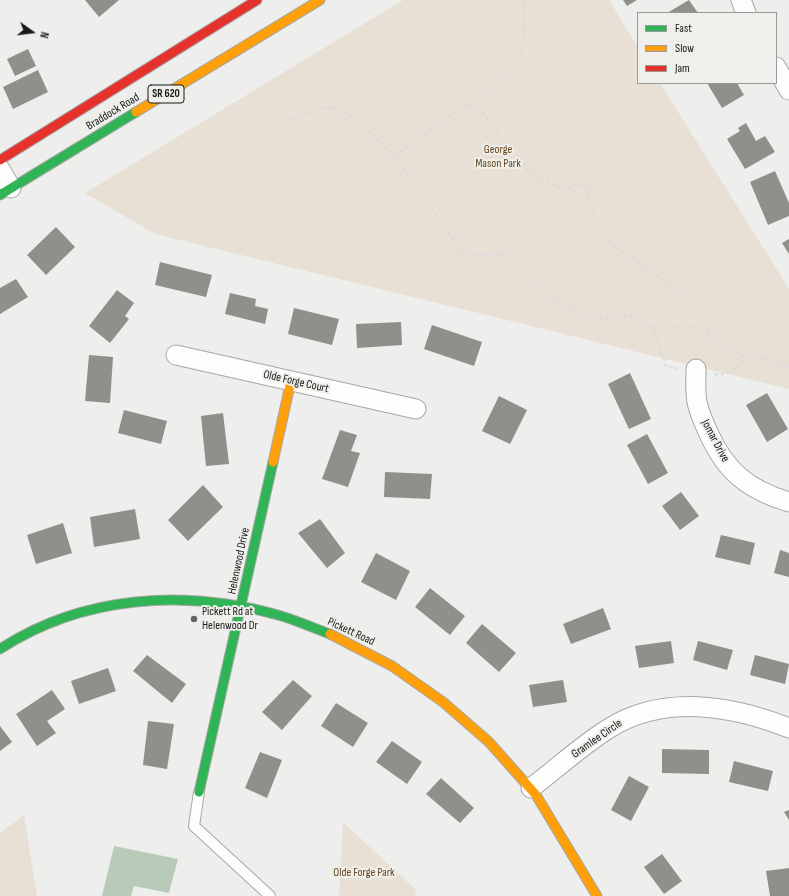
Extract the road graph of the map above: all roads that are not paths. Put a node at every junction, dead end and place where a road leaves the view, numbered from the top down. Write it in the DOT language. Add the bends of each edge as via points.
graph roads {
  1 [pos="257,0"];
  2 [pos="320,0"];
  3 [pos="741,0"];
  4 [pos="746,12"];
  5 [pos="777,69"];
  6 [pos="789,90"];
  7 [pos="0,160"];
  8 [pos="0,169"];
  9 [pos="5,191"];
  10 [pos="176,355"];
  11 [pos="696,369"];
  12 [pos="291,381"];
  13 [pos="416,409"];
  14 [pos="789,502"];
  15 [pos="242,605"];
  16 [pos="0,649"];
  17 [pos="789,728"];
  18 [pos="531,788"];
  19 [pos="199,792"];
  20 [pos="270,896"];
  21 [pos="597,896"];
  1 -- 7 [label="street, Braddock Road / SR 620"];
  2 -- 9 [label="street, Braddock Road / SR 620"];
  3 -- 4 [label="street"];
  5 -- 6 [label="street"];
  8 -- 9 [label="street"];
  10 -- 12 [label="street, Olde Forge Court"];
  11 -- 14 [label="street, Jomar Drive" via="700,414 723,460 755,489"];
  12 -- 13 [label="street, Olde Forge Court"];
  12 -- 15 [label="street, Helenwood Drive"];
  15 -- 16 [label="street, Pickett Road" via="183,598 119,602 77,612 42,625"];
  15 -- 18 [label="street, Pickett Road" via="314,628 390,665 436,696 474,728"];
  15 -- 19 [label="street, Helenwood Drive"];
  17 -- 18 [label="street, Gramlee Circle" via="764,719 699,706 648,711 607,730"];
  18 -- 21 [label="street, Pickett Road"];
  19 -- 20 [label="lane" via="194,826"];
}
